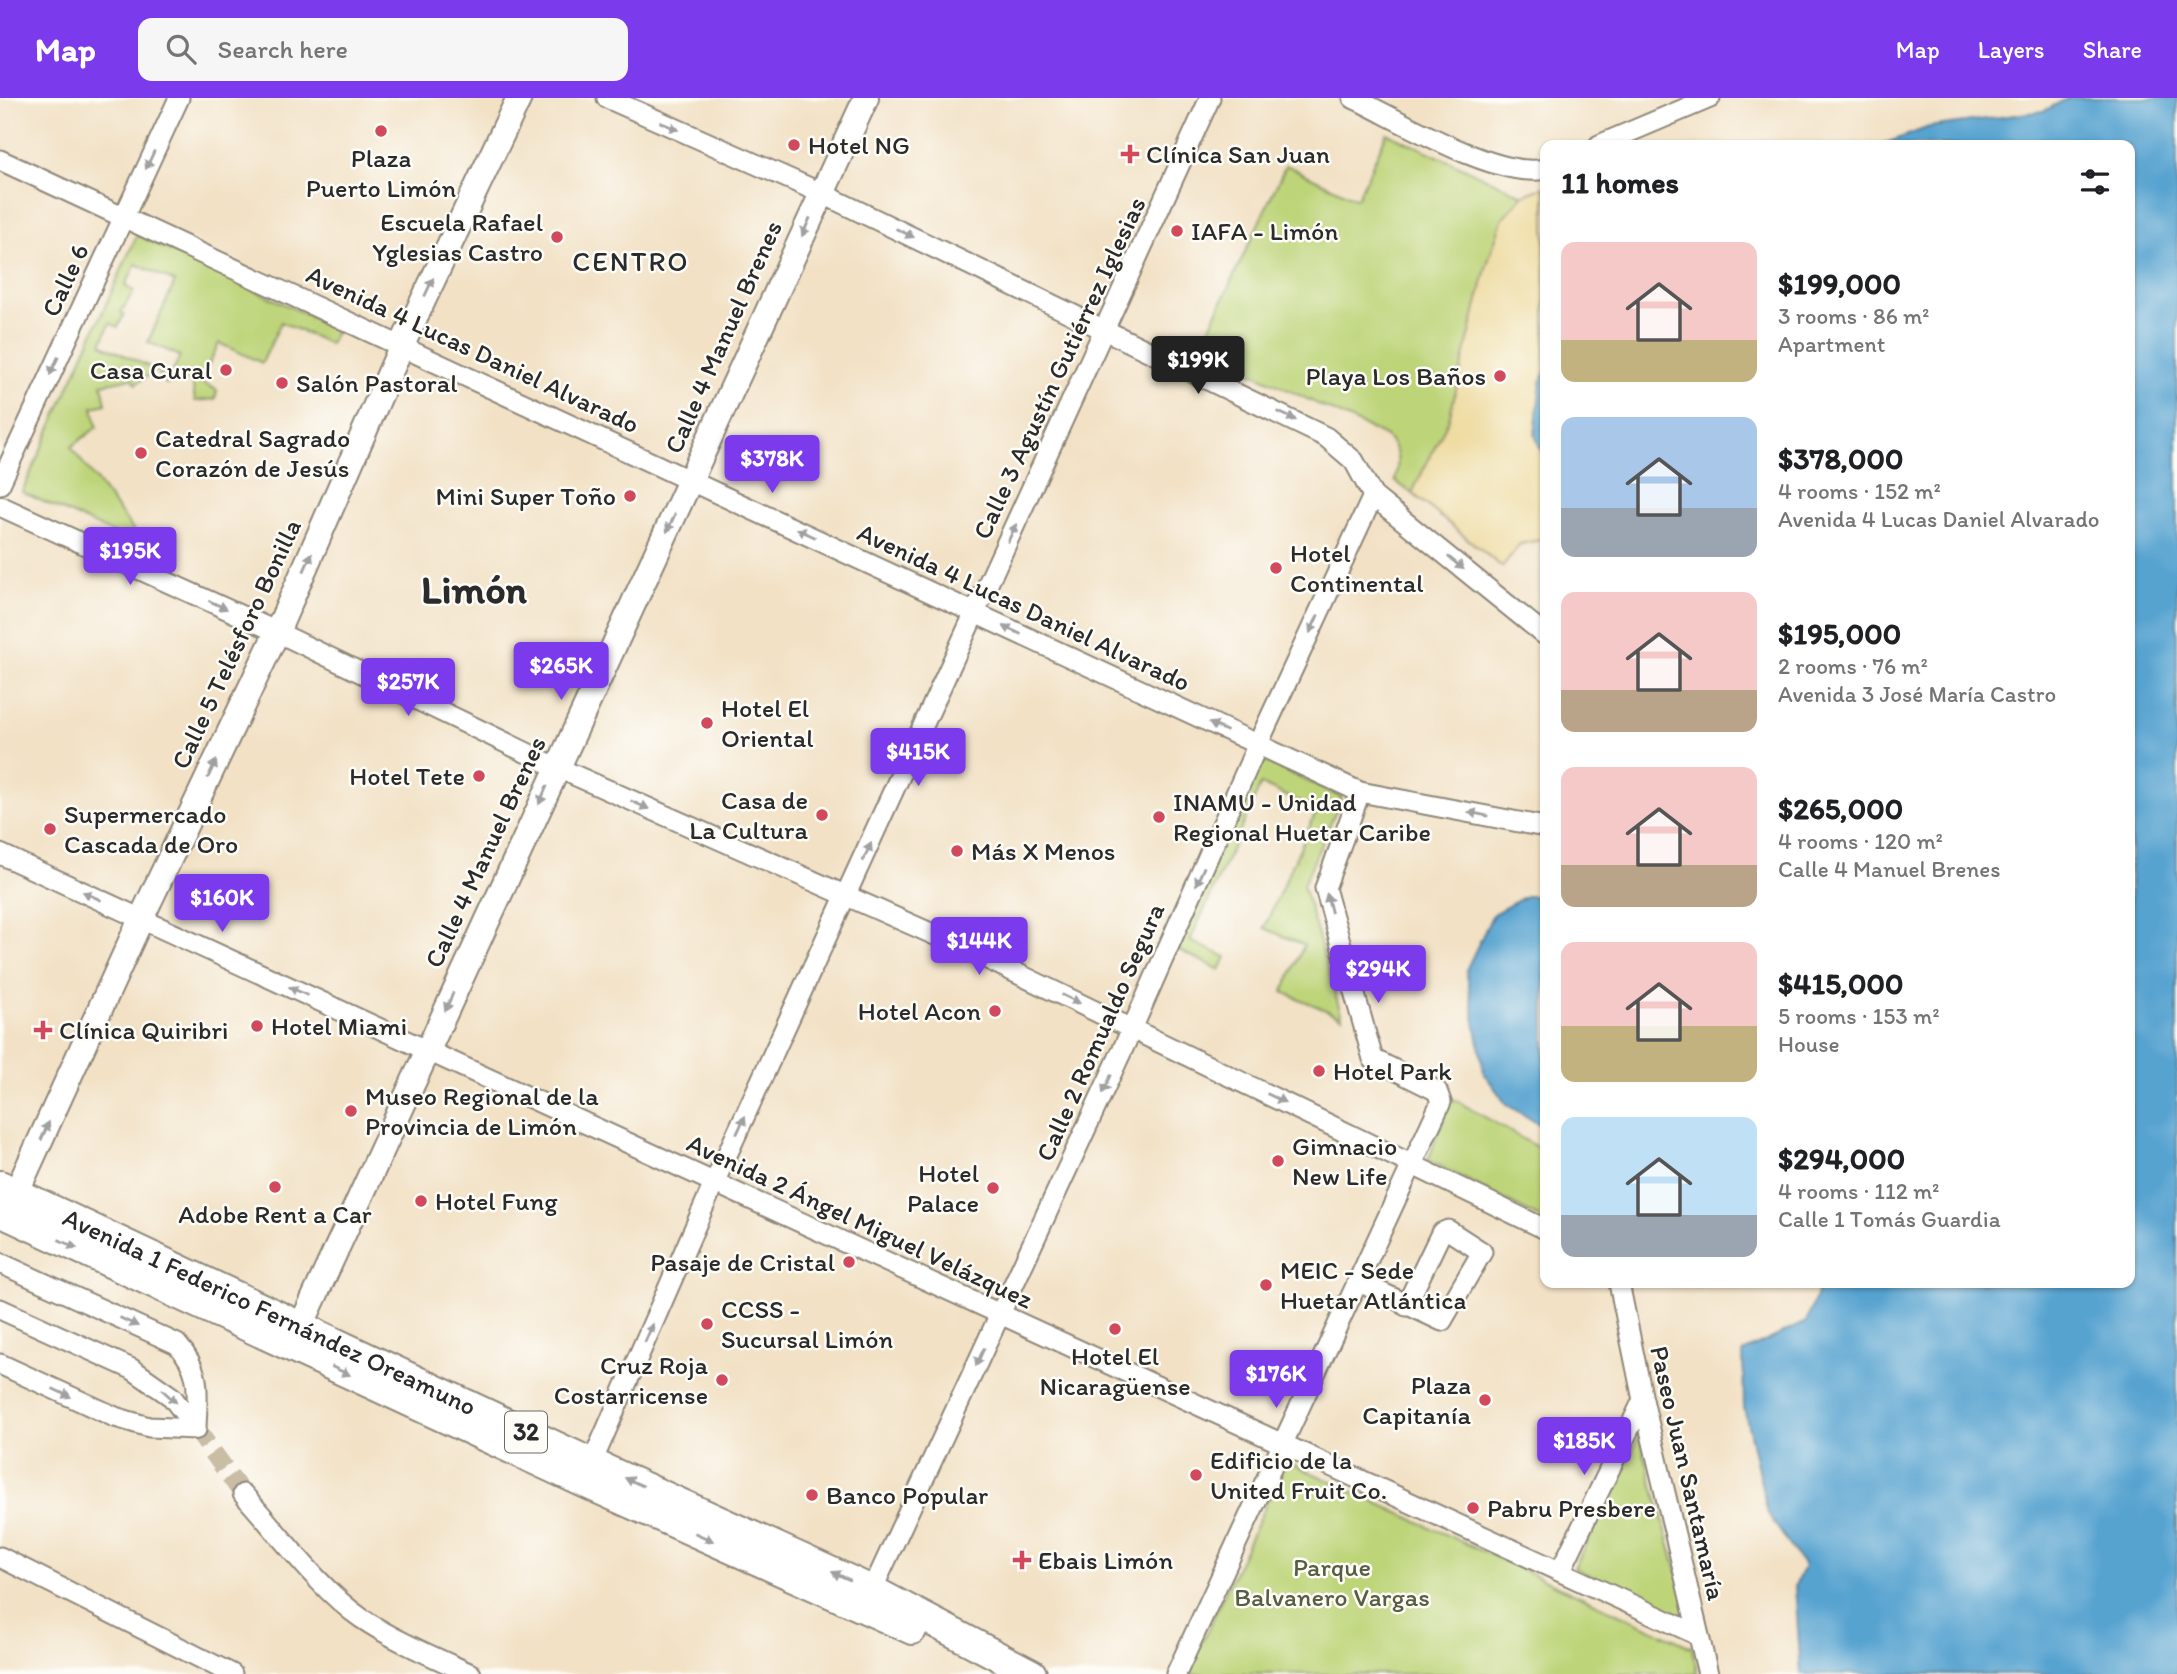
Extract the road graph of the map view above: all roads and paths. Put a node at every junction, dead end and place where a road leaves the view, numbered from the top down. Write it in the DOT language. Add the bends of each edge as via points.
graph roads {
  1 [pos="179,98"];
  2 [pos="519,98"];
  3 [pos="607,98"];
  4 [pos="866,98"];
  5 [pos="1210,98"];
  6 [pos="1353,98"];
  7 [pos="1710,98"];
  8 [pos="1612,140"];
  9 [pos="0,160"];
  10 [pos="1540,169"];
  11 [pos="821,193"];
  12 [pos="124,216"];
  13 [pos="1107,330"];
  14 [pos="402,345"];
  15 [pos="692,479"];
  16 [pos="0,484"];
  17 [pos="1373,496"];
  18 [pos="0,506"];
  19 [pos="976,613"];
  20 [pos="1540,631"];
  21 [pos="277,632"];
  22 [pos="1257,746"];
  23 [pos="556,767"];
  24 [pos="1360,792"];
  25 [pos="1540,826"];
  26 [pos="0,854"];
  27 [pos="846,896"];
  28 [pos="141,919"];
  29 [pos="1132,1029"];
  30 [pos="427,1050"];
  31 [pos="1414,1164"];
  32 [pos="715,1181"];
  33 [pos="6,1201"];
  34 [pos="1540,1227"];
  35 [pos="0,1263"];
  36 [pos="1359,1282"];
  37 [pos="1620,1288"];
  38 [pos="1406,1306"];
  39 [pos="0,1309"];
  40 [pos="999,1315"];
  41 [pos="296,1337"];
  42 [pos="0,1364"];
  43 [pos="1643,1401"];
  44 [pos="196,1429"];
  45 [pos="1283,1443"];
  46 [pos="587,1473"];
  47 [pos="243,1494"];
  48 [pos="0,1557"];
  49 [pos="1561,1570"];
  50 [pos="868,1599"];
  51 [pos="1698,1635"];
  52 [pos="232,1674"];
  53 [pos="471,1674"];
  54 [pos="1011,1674"];
  55 [pos="1032,1674"];
  56 [pos="1176,1674"];
  57 [pos="1707,1674"];
  1 -- 12 [label="street, Calle 6, one-way"];
  14 -- 2 [label="main road, Calle 5 Telésforo Bonilla, one-way"];
  3 -- 11 [label="street, one-way"];
  4 -- 11 [label="main road, Calle 4 Manuel Brenes"];
  5 -- 13 [label="street, Calle 3 Agustín Gutiérrez Iglesias"];
  6 -- 10 [label="street" via="1473,156 1508,169"];
  7 -- 8 [label="street"];
  9 -- 12 [label="street, Avenida 4 Lucas Daniel Alvarado"];
  11 -- 13 [label="street, one-way"];
  11 -- 15 [label="main road, Calle 4 Manuel Brenes, one-way"];
  12 -- 14 [label="street, Avenida 4 Lucas Daniel Alvarado"];
  12 -- 16 [label="street, Calle 6, one-way"];
  13 -- 17 [label="street, one-way" via="1326,437 1354,461"];
  19 -- 13 [label="street, Calle 3 Agustín Gutiérrez Iglesias, one-way"];
  14 -- 15 [label="street, Avenida 4 Lucas Daniel Alvarado"];
  21 -- 14 [label="main road, Calle 5 Telésforo Bonilla, one-way"];
  19 -- 15 [label="street, Avenida 4 Lucas Daniel Alvarado, one-way"];
  15 -- 23 [label="main road, Calle 4 Manuel Brenes, one-way"];
  17 -- 20 [label="street, one-way"];
  17 -- 22 [label="street, Calle 2 Romualdo Segura, one-way"];
  18 -- 21 [label="street, one-way"];
  22 -- 19 [label="street, Avenida 4 Lucas Daniel Alvarado, one-way"];
  27 -- 19 [label="street, Calle 3 Agustín Gutiérrez Iglesias, one-way"];
  21 -- 23 [label="street"];
  28 -- 21 [label="main road, Calle 5 Telésforo Bonilla, one-way"];
  22 -- 24 [label="street, Avenida 4 Lucas Daniel Alvarado"];
  22 -- 29 [label="street, Calle 2 Romualdo Segura, one-way"];
  23 -- 27 [label="street, one-way"];
  23 -- 30 [label="main road, Calle 4 Manuel Brenes, one-way"];
  25 -- 24 [label="street, Avenida 4 Lucas Daniel Alvarado, one-way"];
  31 -- 24 [label="street, one-way" via="1441,1102 1437,1091 1373,1059 1325,888"];
  28 -- 26 [label="street, Avenida 2 Ángel Miguel Velázquez, one-way"];
  27 -- 29 [label="street, one-way"];
  32 -- 27 [label="street, Calle 3 Agustín Gutiérrez Iglesias, one-way"];
  30 -- 28 [label="street, Avenida 2 Ángel Miguel Velázquez, one-way"];
  33 -- 28 [label="main road, Calle 5 Telésforo Bonilla, one-way"];
  29 -- 31 [label="street, one-way"];
  29 -- 40 [label="street, Calle 2 Romualdo Segura, one-way"];
  30 -- 32 [label="street, Avenida 2 Ángel Miguel Velázquez"];
  30 -- 41 [label="main road, Calle 4 Manuel Brenes"];
  31 -- 34 [label="street"];
  31 -- 36 [label="street"];
  32 -- 40 [label="street, Avenida 2 Ángel Miguel Velázquez"];
  46 -- 32 [label="street, Calle 3 Agustín Gutiérrez Iglesias, one-way"];
  33 -- 41 [label="highway, Avenida 1 Federico Fernández Oreamuno / 32"];
  35 -- 44 [label="street, one-way" via="177,1344 192,1361 198,1388"];
  36 -- 38 [label="street"];
  36 -- 45 [label="street"];
  37 -- 43 [label="street, Paseo Juan Santamaría"];
  38 -- 38 [label="street" via="1442,1321 1482,1252 1448,1230 1441,1233"];
  39 -- 44 [label="street, one-way" via="132,1369 172,1397"];
  40 -- 45 [label="street, Avenida 2 Ángel Miguel Velázquez"];
  40 -- 50 [label="street, Calle 2 Romualdo Segura, one-way"];
  41 -- 46 [label="highway, Avenida 1 Federico Fernández Oreamuno / 32"];
  42 -- 44 [label="street, one-way" via="115,1418 149,1427"];
  43 -- 49 [label="street"];
  43 -- 51 [label="street, Paseo Juan Santamaría"];
  45 -- 49 [label="street, Avenida 2 Ángel Miguel Velázquez"];
  45 -- 56 [label="street"];
  46 -- 50 [label="highway, Avenida 1 Federico Fernández Oreamuno / 32"];
  47 -- 53 [label="street" via="359,1617"];
  48 -- 52 [label="street"];
  49 -- 51 [label="street, Avenida 2 Ángel Miguel Velázquez"];
  50 -- 54 [label="highway, Avenida 1 Federico Fernández Oreamuno / 32"];
  50 -- 55 [label="highway, Avenida 1 Federico Fernández Oreamuno / 32"];
  51 -- 57 [label="street, Paseo Juan Santamaría"];
}
